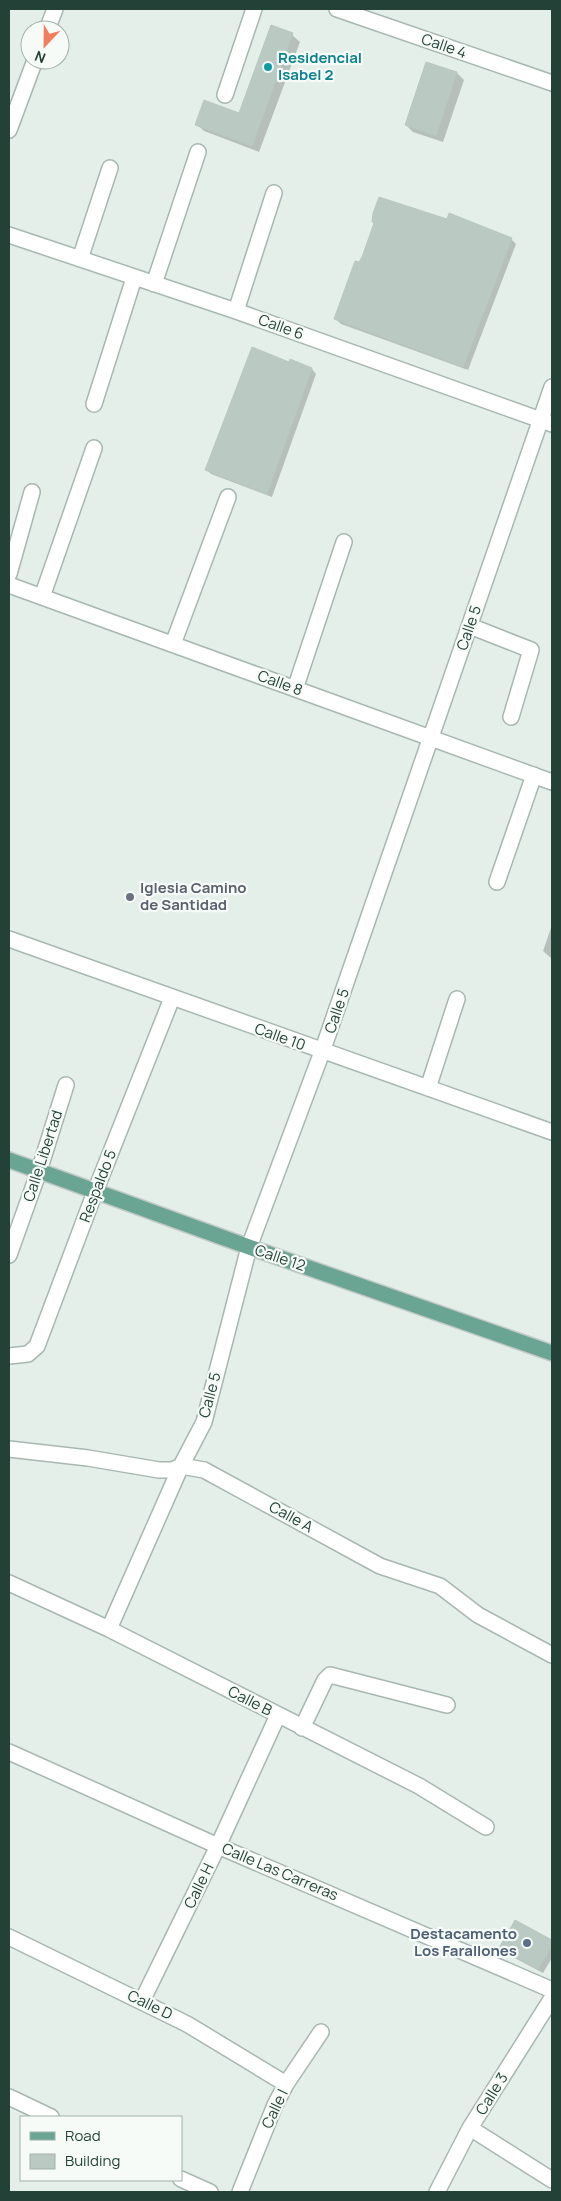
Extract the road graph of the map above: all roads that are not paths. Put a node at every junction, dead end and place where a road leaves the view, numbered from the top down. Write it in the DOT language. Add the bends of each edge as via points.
graph roads {
  1 [pos="254,9"];
  2 [pos="337,9"];
  3 [pos="31,70"];
  4 [pos="552,83"];
  5 [pos="225,95"];
  6 [pos="9,130"];
  7 [pos="198,152"];
  8 [pos="110,168"];
  9 [pos="274,193"];
  10 [pos="9,235"];
  11 [pos="80,259"];
  12 [pos="134,278"];
  13 [pos="154,284"];
  14 [pos="236,311"];
  15 [pos="552,387"];
  16 [pos="94,404"];
  17 [pos="546,422"];
  18 [pos="94,448"];
  19 [pos="32,492"];
  20 [pos="228,497"];
  21 [pos="344,542"];
  22 [pos="9,574"];
  23 [pos="9,585"];
  24 [pos="42,597"];
  25 [pos="470,626"];
  26 [pos="173,644"];
  27 [pos="295,689"];
  28 [pos="511,717"];
  29 [pos="432,739"];
  30 [pos="534,775"];
  31 [pos="552,782"];
  32 [pos="497,882"];
  33 [pos="9,939"];
  34 [pos="172,998"];
  35 [pos="457,999"];
  36 [pos="322,1052"];
  37 [pos="66,1085"];
  38 [pos="428,1088"];
  39 [pos="552,1132"];
  40 [pos="9,1160"];
  41 [pos="39,1171"];
  42 [pos="95,1192"];
  43 [pos="249,1248"];
  44 [pos="9,1254"];
  45 [pos="552,1353"];
  46 [pos="9,1356"];
  47 [pos="9,1449"];
  48 [pos="181,1466"];
  49 [pos="9,1583"];
  50 [pos="109,1629"];
  51 [pos="552,1655"];
  52 [pos="447,1706"];
  53 [pos="278,1716"];
  54 [pos="302,1728"];
  55 [pos="9,1752"];
  56 [pos="486,1827"];
  57 [pos="218,1846"];
  58 [pos="9,1937"];
  59 [pos="552,1990"];
  60 [pos="552,1998"];
  61 [pos="142,2001"];
  62 [pos="321,2032"];
  63 [pos="286,2084"];
  64 [pos="9,2097"];
  65 [pos="49,2116"];
  66 [pos="470,2128"];
  67 [pos="182,2179"];
  68 [pos="552,2180"];
  69 [pos="210,2192"];
  70 [pos="240,2192"];
  71 [pos="437,2192"];
  1 -- 5 [label="street"];
  2 -- 4 [label="street, Calle 4"];
  3 -- 6 [label="street"];
  7 -- 13 [label="street"];
  8 -- 11 [label="street"];
  9 -- 14 [label="street"];
  10 -- 11 [label="street, Calle 6"];
  11 -- 12 [label="street, Calle 6"];
  12 -- 13 [label="street, Calle 6"];
  12 -- 16 [label="street"];
  13 -- 14 [label="street, Calle 6"];
  14 -- 17 [label="street, Calle 6"];
  15 -- 17 [label="street, Calle 5"];
  17 -- 25 [label="street, Calle 5"];
  18 -- 24 [label="street"];
  19 -- 22 [label="street"];
  20 -- 26 [label="street"];
  21 -- 27 [label="street"];
  23 -- 24 [label="street, Calle 8"];
  24 -- 26 [label="street, Calle 8"];
  25 -- 28 [label="street" via="531,650"];
  25 -- 29 [label="street, Calle 5"];
  26 -- 27 [label="street, Calle 8"];
  27 -- 29 [label="street, Calle 8"];
  29 -- 30 [label="street, Calle 8"];
  29 -- 36 [label="street, Calle 5"];
  30 -- 31 [label="street, Calle 8"];
  30 -- 32 [label="street"];
  33 -- 34 [label="street, Calle 10"];
  34 -- 36 [label="street, Calle 10"];
  34 -- 42 [label="street, Respaldo 5"];
  35 -- 38 [label="street"];
  36 -- 38 [label="street, Calle 10"];
  36 -- 43 [label="street, Calle 5"];
  37 -- 41 [label="street, Calle Libertad"];
  38 -- 39 [label="street, Calle 10"];
  40 -- 41 [label="main road, Calle 12"];
  41 -- 42 [label="main road, Calle 12"];
  41 -- 44 [label="street, Calle Libertad"];
  42 -- 43 [label="main road, Calle 12"];
  42 -- 46 [label="street, Respaldo 5" via="37,1346 28,1354"];
  43 -- 45 [label="main road, Calle 12"];
  43 -- 48 [label="street, Calle 5" via="204,1422"];
  47 -- 48 [label="street, Calle A" via="159,1470"];
  48 -- 50 [label="street, Calle 5"];
  48 -- 51 [label="street, Calle A" via="207,1471 385,1568 440,1586 478,1614"];
  49 -- 50 [label="street, Calle B"];
  50 -- 53 [label="street, Calle B"];
  52 -- 54 [label="street" via="330,1675"];
  53 -- 54 [label="street, Calle B"];
  53 -- 57 [label="street, Calle H"];
  54 -- 56 [label="street, Calle B" via="419,1786"];
  55 -- 57 [label="street, Calle Las Carreras"];
  57 -- 59 [label="street, Calle Las Carreras"];
  57 -- 61 [label="street, Calle H"];
  58 -- 61 [label="street, Calle D"];
  60 -- 66 [label="street, Calle 3"];
  61 -- 63 [label="street, Calle D" via="188,2024"];
  62 -- 63 [label="street, Calle I"];
  63 -- 70 [label="street, Calle I"];
  64 -- 65 [label="street"];
  66 -- 68 [label="street"];
  66 -- 71 [label="street, Calle 3"];
  67 -- 69 [label="street"];
}
